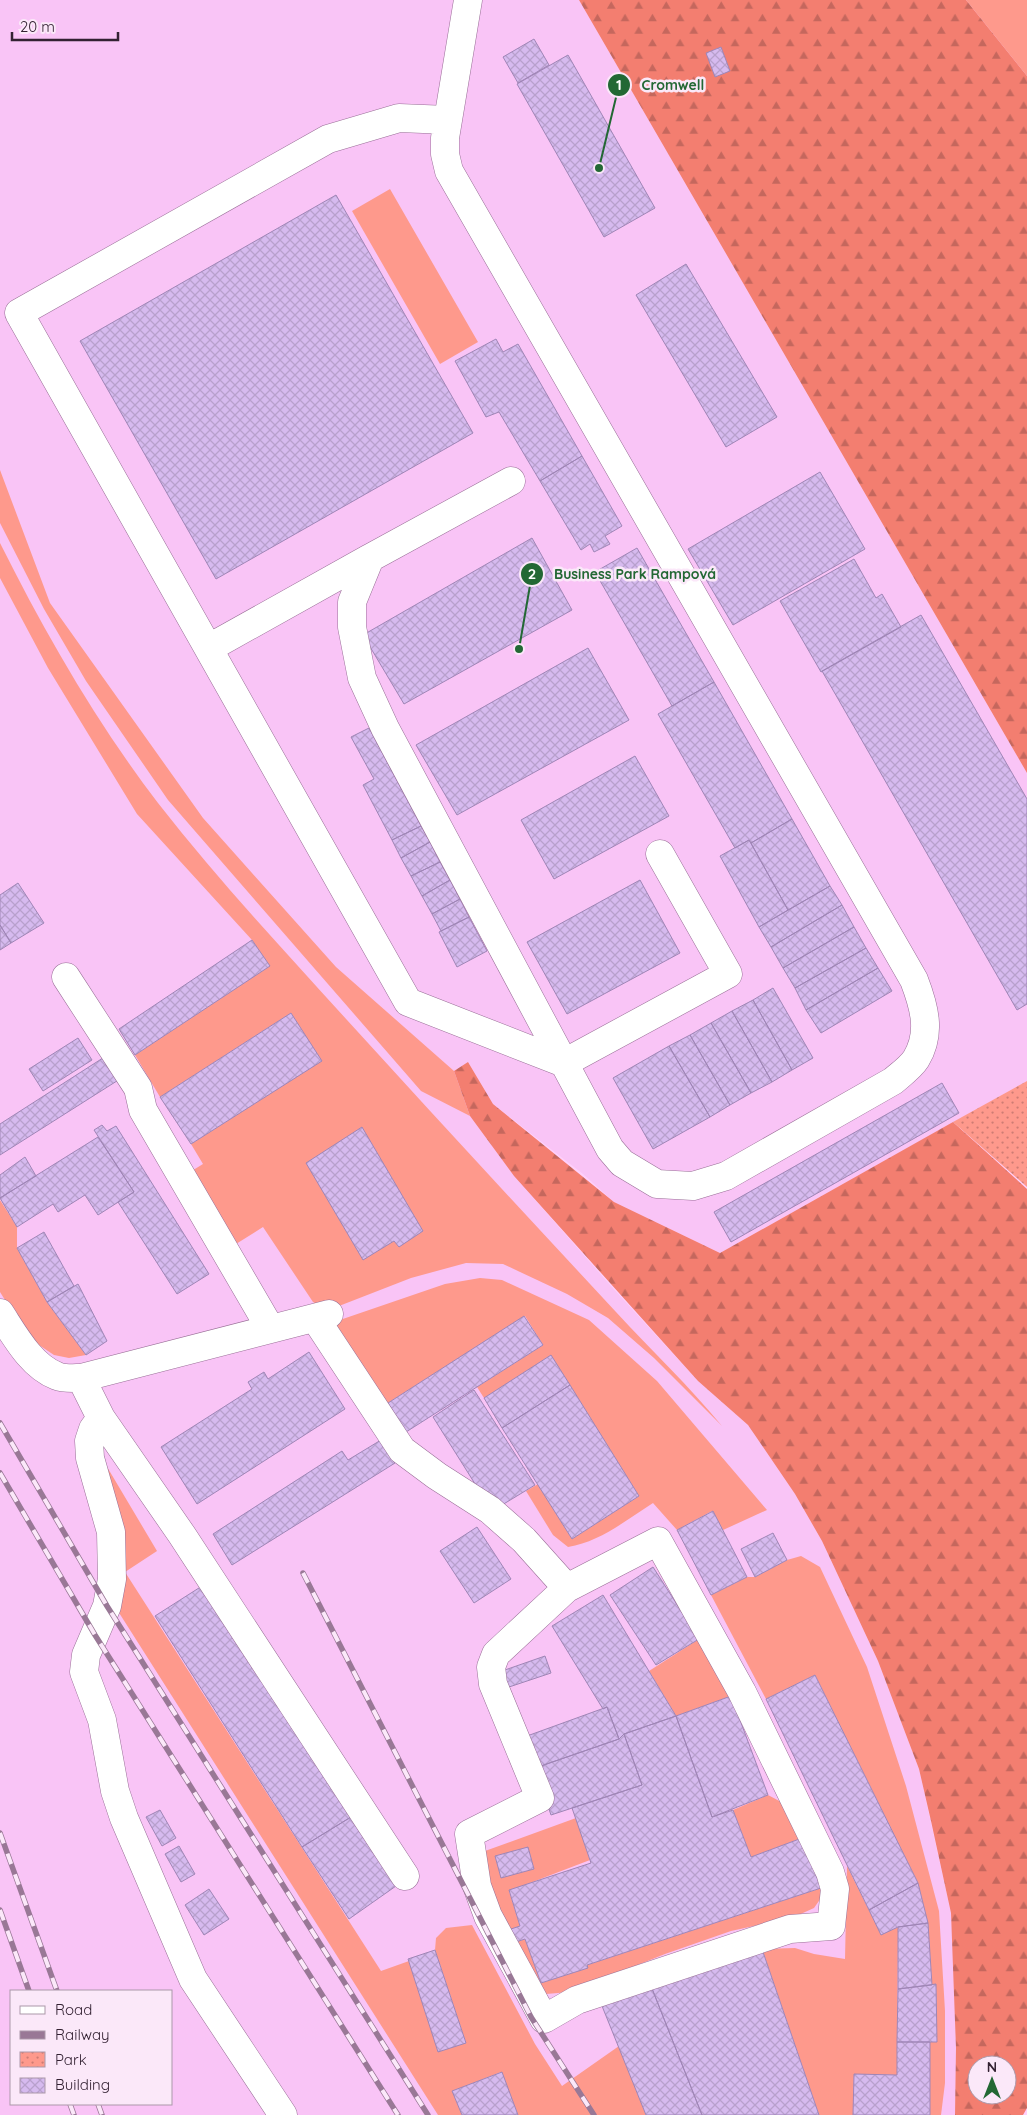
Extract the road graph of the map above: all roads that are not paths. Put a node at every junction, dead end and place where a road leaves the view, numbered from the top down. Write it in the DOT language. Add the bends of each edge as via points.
graph roads {
  1 [pos="468,0"];
  2 [pos="448,120"];
  3 [pos="511,481"];
  4 [pos="370,558"];
  5 [pos="209,648"];
  6 [pos="660,854"];
  7 [pos="66,977"];
  8 [pos="564,1063"];
  9 [pos="0,1313"];
  10 [pos="270,1328"];
  11 [pos="81,1378"];
  12 [pos="101,1418"];
  13 [pos="567,1588"];
  14 [pos="405,1876"];
  15 [pos="283,2115"];
  1 -- 2 [label="lane"];
  2 -- 5 [label="lane" via="399,118 328,139 19,314"];
  2 -- 8 [label="lane" via="445,154 448,171 909,971 924,1009 924,1037 916,1060 893,1081 726,1176 693,1186 657,1184 622,1163 610,1149"];
  3 -- 4 [label="lane"];
  4 -- 5 [label="lane"];
  4 -- 8 [label="lane" via="352,602 352,626 362,678 385,728"];
  5 -- 8 [label="lane" via="408,1002"];
  6 -- 8 [label="lane" via="728,974"];
  7 -- 10 [label="lane" via="138,1088 143,1110"];
  9 -- 11 [label="lane" via="28,1354 42,1368 59,1377"];
  10 -- 11 [label="lane"];
  10 -- 13 [label="lane" via="322,1316 402,1450 490,1510 524,1540"];
  11 -- 12 [label="lane"];
  12 -- 14 [label="lane" via="182,1535"];
  12 -- 15 [label="lane" via="89,1441 90,1458 111,1532 112,1579 107,1606 86,1655 84,1672 102,1720 115,1791 193,1979"];
  13 -- 13 [label="lane" via="496,1654 491,1667 493,1684 540,1798 469,1834 477,1886 488,1916 544,2019 577,2000 790,1929 831,1926 835,1889 830,1872 742,1692 658,1541"];
}
